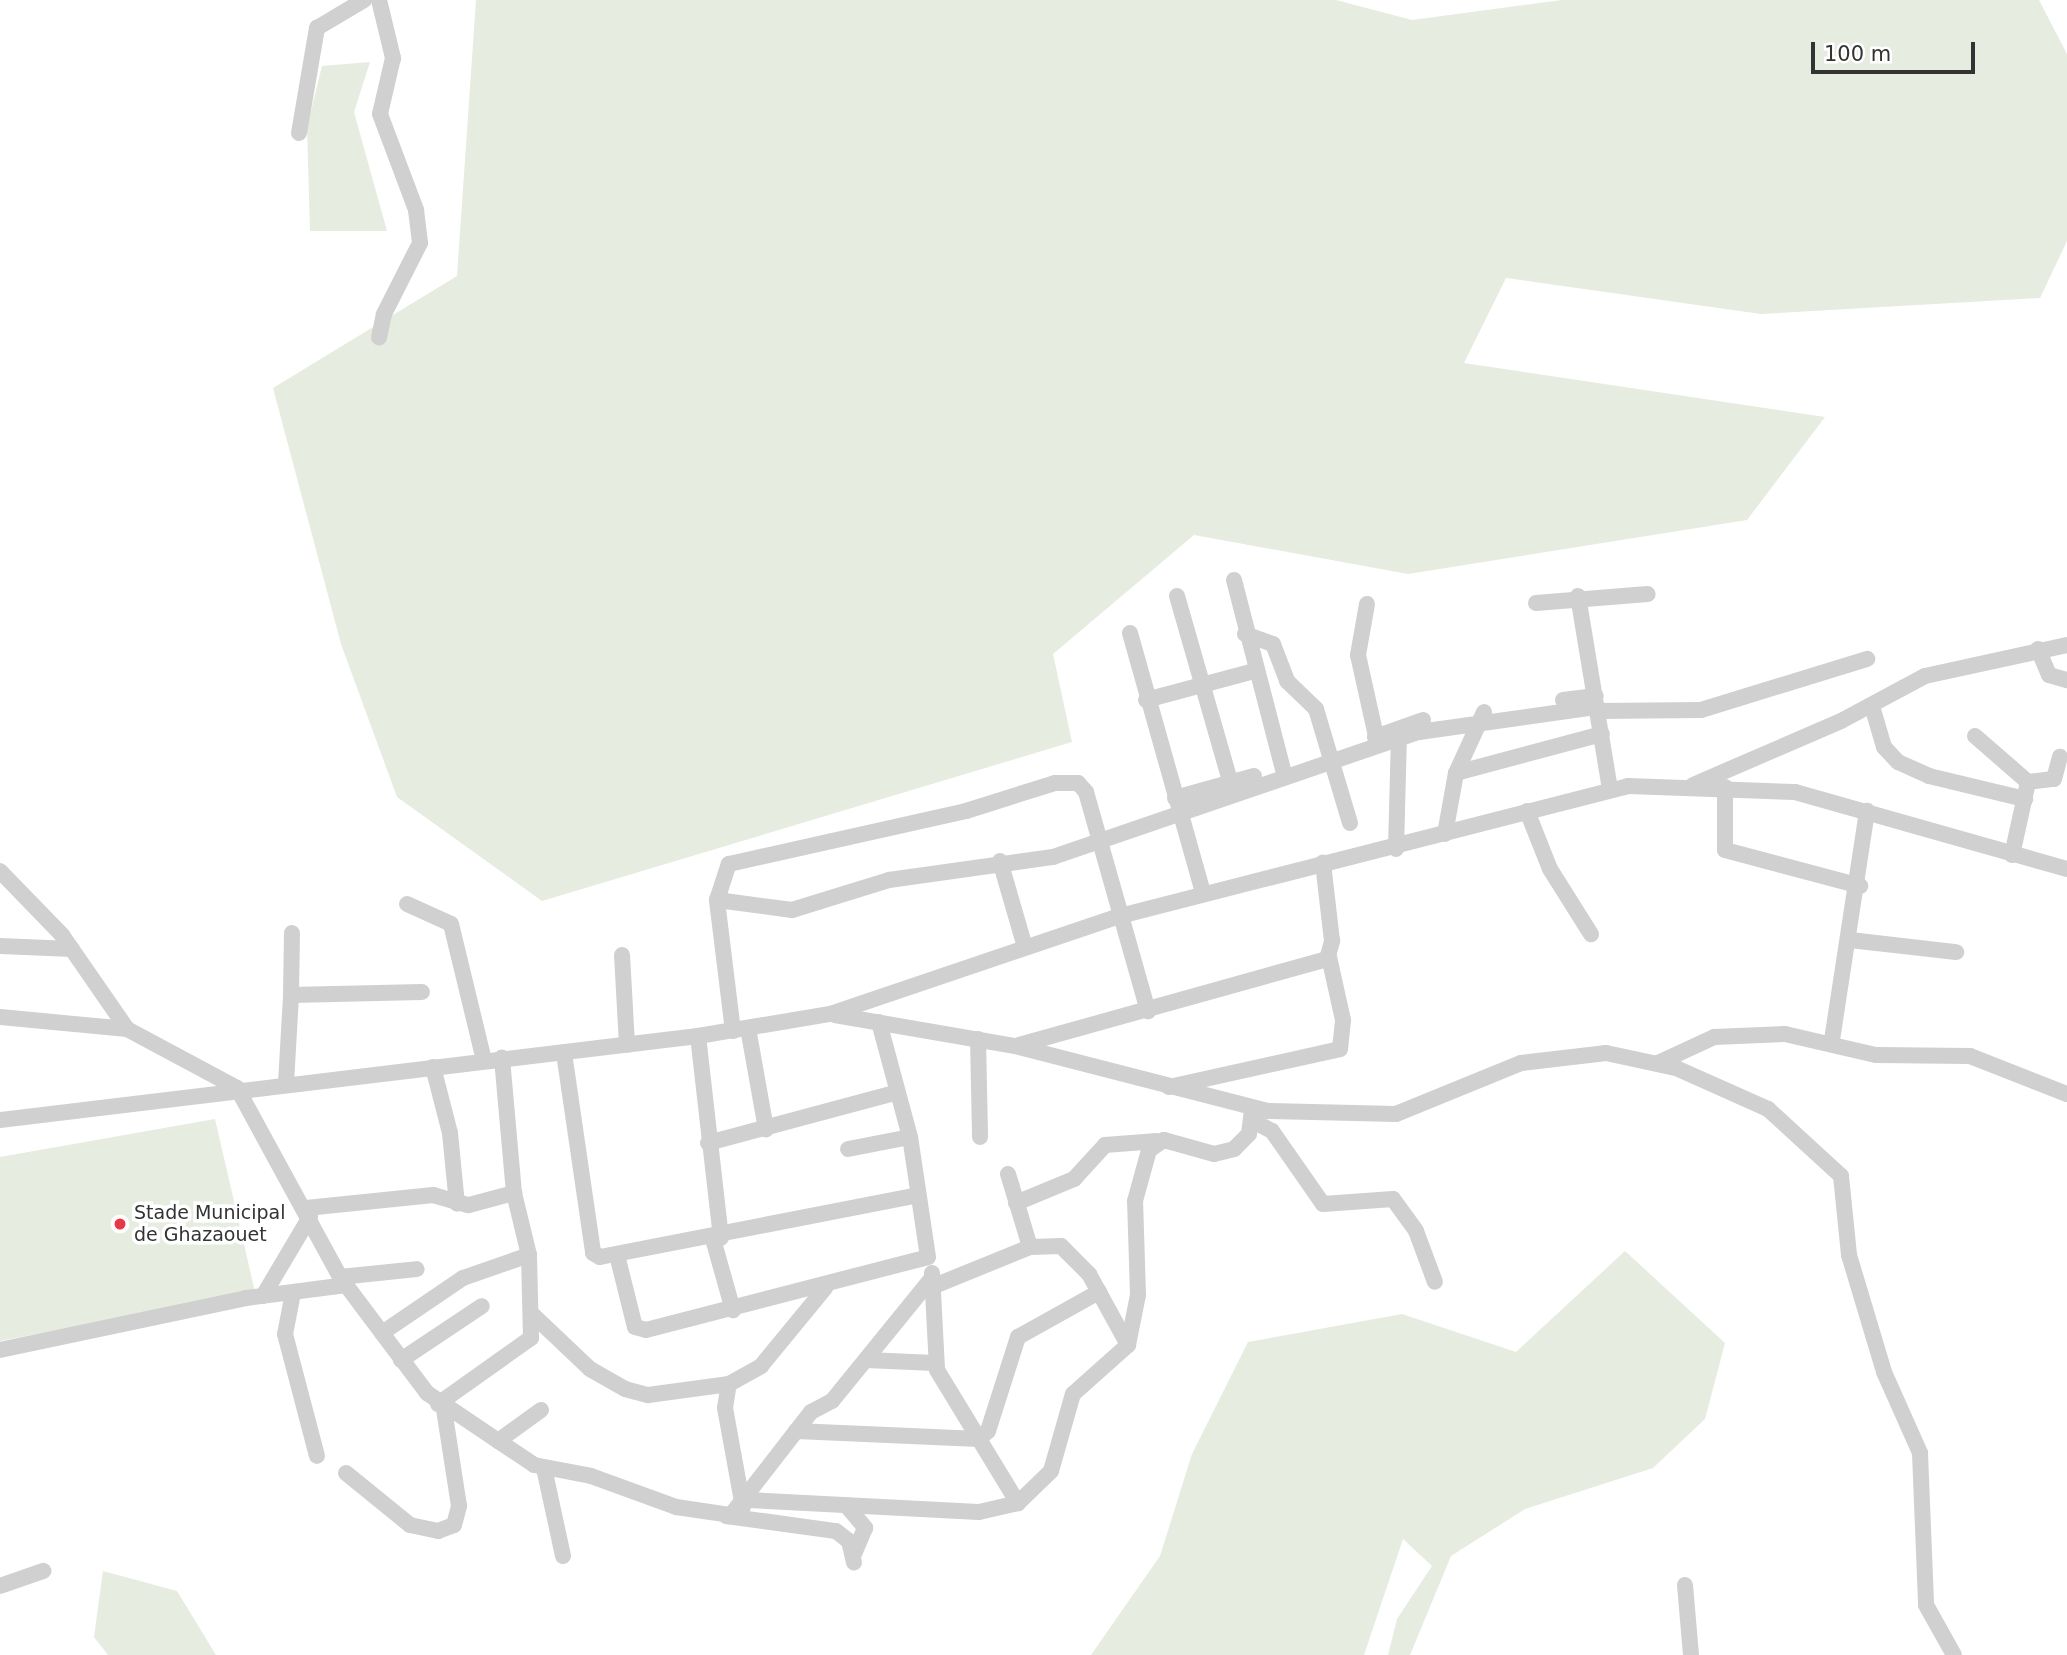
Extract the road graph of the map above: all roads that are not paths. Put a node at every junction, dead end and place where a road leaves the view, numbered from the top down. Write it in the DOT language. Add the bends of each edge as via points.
graph roads {
  1 [pos="364,0"];
  2 [pos="379,0"];
  3 [pos="299,133"];
  4 [pos="380,337"];
  5 [pos="1234,580"];
  6 [pos="1648,594"];
  7 [pos="1177,596"];
  8 [pos="1578,596"];
  9 [pos="1536,603"];
  10 [pos="1367,604"];
  11 [pos="1130,632"];
  12 [pos="1245,634"];
  13 [pos="2067,645"];
  14 [pos="2038,649"];
  15 [pos="1867,659"];
  16 [pos="1254,671"];
  17 [pos="2067,680"];
  18 [pos="1201,686"];
  19 [pos="1146,700"];
  20 [pos="1597,705"];
  21 [pos="1872,706"];
  22 [pos="1483,714"];
  23 [pos="1399,733"];
  24 [pos="1602,734"];
  25 [pos="1376,736"];
  26 [pos="1975,736"];
  27 [pos="2060,757"];
  28 [pos="1331,758"];
  29 [pos="1284,773"];
  30 [pos="1456,773"];
  31 [pos="2028,782"];
  32 [pos="1693,785"];
  33 [pos="1725,787"];
  34 [pos="1232,788"];
  35 [pos="1611,789"];
  36 [pos="2025,799"];
  37 [pos="1177,804"];
  38 [pos="1527,811"];
  39 [pos="1867,811"];
  40 [pos="1350,823"];
  41 [pos="1445,834"];
  42 [pos="1095,842"];
  43 [pos="1396,849"];
  44 [pos="2012,855"];
  45 [pos="1000,861"];
  46 [pos="1323,863"];
  47 [pos="2067,869"];
  48 [pos="0,871"];
  49 [pos="1860,886"];
  50 [pos="1203,893"];
  51 [pos="717,900"];
  52 [pos="407,904"];
  53 [pos="1120,916"];
  54 [pos="292,933"];
  55 [pos="1591,934"];
  56 [pos="1850,940"];
  57 [pos="0,946"];
  58 [pos="1025,947"];
  59 [pos="72,950"];
  60 [pos="1956,952"];
  61 [pos="622,955"];
  62 [pos="1329,957"];
  63 [pos="422,992"];
  64 [pos="291,995"];
  65 [pos="881,999"];
  66 [pos="1148,1012"];
  67 [pos="830,1014"];
  68 [pos="0,1017"];
  69 [pos="886,1023"];
  70 [pos="127,1029"];
  71 [pos="741,1030"];
  72 [pos="698,1036"];
  73 [pos="978,1039"];
  74 [pos="1832,1040"];
  75 [pos="627,1045"];
  76 [pos="1015,1046"];
  77 [pos="564,1053"];
  78 [pos="502,1058"];
  79 [pos="484,1060"];
  80 [pos="1658,1063"];
  81 [pos="433,1067"];
  82 [pos="1202,1079"];
  83 [pos="286,1083"];
  84 [pos="1166,1087"];
  85 [pos="237,1088"];
  86 [pos="895,1093"];
  87 [pos="1188,1094"];
  88 [pos="2067,1094"];
  89 [pos="1252,1115"];
  90 [pos="0,1119"];
  91 [pos="766,1129"];
  92 [pos="910,1137"];
  93 [pos="980,1137"];
  94 [pos="1157,1141"];
  95 [pos="708,1143"];
  96 [pos="848,1149"];
  97 [pos="1007,1174"];
  98 [pos="514,1193"];
  99 [pos="918,1195"];
  100 [pos="1016,1203"];
  101 [pos="457,1205"];
  102 [pos="308,1213"];
  103 [pos="717,1238"];
  104 [pos="1030,1247"];
  105 [pos="529,1255"];
  106 [pos="617,1255"];
  107 [pos="928,1257"];
  108 [pos="417,1269"];
  109 [pos="343,1281"];
  110 [pos="933,1282"];
  111 [pos="1434,1282"];
  112 [pos="825,1288"];
  113 [pos="1099,1292"];
  114 [pos="293,1293"];
  115 [pos="263,1296"];
  116 [pos="482,1306"];
  117 [pos="733,1310"];
  118 [pos="532,1314"];
  119 [pos="382,1333"];
  120 [pos="1128,1345"];
  121 [pos="0,1350"];
  122 [pos="401,1360"];
  123 [pos="866,1360"];
  124 [pos="935,1363"];
  125 [pos="729,1384"];
  126 [pos="441,1407"];
  127 [pos="541,1410"];
  128 [pos="796,1430"];
  129 [pos="979,1439"];
  130 [pos="498,1441"];
  131 [pos="317,1457"];
  132 [pos="544,1468"];
  133 [pos="346,1473"];
  134 [pos="1018,1503"];
  135 [pos="746,1504"];
  136 [pos="846,1505"];
  137 [pos="726,1516"];
  138 [pos="563,1556"];
  139 [pos="43,1571"];
  140 [pos="1685,1585"];
  141 [pos="0,1586"];
  142 [pos="1691,1655"];
  143 [pos="1954,1655"];
  1 -- 3 [label="street" via="317,28"];
  2 -- 4 [label="street" via="393,58 380,114 416,210 420,243 384,314"];
  5 -- 12 [label="street"];
  6 -- 8 [label="street"];
  7 -- 18 [label="street"];
  8 -- 9 [label="street"];
  8 -- 20 [label="street"];
  10 -- 25 [label="street" via="1358,655"];
  11 -- 19 [label="street"];
  12 -- 16 [label="street"];
  12 -- 28 [label="street" via="1275,646 1287,681 1316,709"];
  13 -- 14 [label="street"];
  14 -- 17 [label="street" via="2049,675"];
  14 -- 21 [label="street" via="1955,666"];
  15 -- 20 [label="street" via="1713,708"];
  16 -- 18 [label="street"];
  16 -- 29 [label="street"];
  18 -- 19 [label="street"];
  18 -- 34 [label="street"];
  19 -- 37 [label="street"];
  20 -- 22 [label="street"];
  20 -- 24 [label="street"];
  21 -- 32 [label="street"];
  21 -- 36 [label="street" via="1884,747 1898,762 1929,776"];
  22 -- 23 [label="street"];
  22 -- 30 [label="street"];
  23 -- 25 [label="street"];
  23 -- 28 [label="street"];
  23 -- 43 [label="street"];
  24 -- 30 [label="street"];
  24 -- 35 [label="street"];
  25 -- 28 [label="street"];
  26 -- 31 [label="street"];
  27 -- 31 [label="street" via="2052,781"];
  28 -- 29 [label="street"];
  28 -- 40 [label="street"];
  29 -- 34 [label="street"];
  30 -- 41 [label="street"];
  31 -- 36 [label="street"];
  32 -- 33 [label="street"];
  32 -- 35 [label="street"];
  33 -- 39 [label="street" via="1796,792"];
  33 -- 49 [label="street" via="1725,850"];
  34 -- 37 [label="street"];
  35 -- 38 [label="street"];
  36 -- 44 [label="street"];
  37 -- 42 [label="street"];
  37 -- 50 [label="street"];
  38 -- 41 [label="street"];
  38 -- 55 [label="street" via="1550,869"];
  39 -- 44 [label="street"];
  39 -- 49 [label="street"];
  41 -- 43 [label="street"];
  42 -- 45 [label="street" via="1053,857"];
  42 -- 51 [label="street" via="1086,792 1078,783 1055,783 966,811 729,864"];
  42 -- 53 [label="street"];
  43 -- 46 [label="street"];
  44 -- 47 [label="street"];
  45 -- 51 [label="street" via="889,880 792,910"];
  45 -- 58 [label="street"];
  46 -- 50 [label="street"];
  46 -- 62 [label="street"];
  48 -- 59 [label="street"];
  49 -- 56 [label="street"];
  50 -- 53 [label="street"];
  51 -- 71 [label="street" via="713,904"];
  52 -- 79 [label="street" via="451,924"];
  53 -- 58 [label="street"];
  53 -- 66 [label="street"];
  54 -- 64 [label="street"];
  56 -- 60 [label="street"];
  56 -- 74 [label="street"];
  57 -- 59 [label="street"];
  58 -- 65 [label="street"];
  59 -- 70 [label="street"];
  61 -- 75 [label="street"];
  62 -- 66 [label="street"];
  62 -- 82 [label="street" via="1343,1020 1340,1049"];
  63 -- 64 [label="street"];
  64 -- 83 [label="street"];
  65 -- 67 [label="street"];
  65 -- 69 [label="street"];
  66 -- 76 [label="street"];
  67 -- 69 [label="street"];
  67 -- 71 [label="street"];
  68 -- 70 [label="street"];
  69 -- 73 [label="street"];
  69 -- 86 [label="street"];
  70 -- 85 [label="street"];
  71 -- 72 [label="street"];
  71 -- 91 [label="street"];
  72 -- 75 [label="street"];
  72 -- 95 [label="street"];
  73 -- 76 [label="street"];
  73 -- 93 [label="street"];
  74 -- 80 [label="street" via="1744,1031 1714,1037"];
  74 -- 88 [label="street" via="1876,1055 1970,1056"];
  75 -- 77 [label="street"];
  76 -- 84 [label="street"];
  77 -- 78 [label="street"];
  77 -- 106 [label="street" via="593,1253"];
  78 -- 79 [label="street"];
  78 -- 98 [label="street"];
  79 -- 81 [label="street"];
  80 -- 89 [label="street" via="1605,1053 1537,1058 1396,1114"];
  80 -- 143 [label="street" via="1768,1109 1841,1176 1849,1255 1884,1372 1920,1453 1926,1605"];
  81 -- 83 [label="street"];
  81 -- 101 [label="street" via="450,1133"];
  82 -- 84 [label="street"];
  82 -- 87 [label="street"];
  83 -- 85 [label="street"];
  84 -- 87 [label="street"];
  85 -- 90 [label="street"];
  85 -- 102 [label="street"];
  86 -- 91 [label="street"];
  86 -- 92 [label="street"];
  87 -- 89 [label="street"];
  89 -- 94 [label="street" via="1246,1139 1222,1153"];
  89 -- 111 [label="street" via="1272,1131 1323,1204 1393,1199 1416,1231"];
  91 -- 95 [label="street"];
  92 -- 96 [label="street"];
  92 -- 99 [label="street"];
  94 -- 100 [label="street" via="1105,1145 1074,1179"];
  94 -- 120 [label="street" via="1145,1159 1135,1201 1138,1295"];
  95 -- 103 [label="street"];
  97 -- 100 [label="street"];
  98 -- 101 [label="street"];
  98 -- 105 [label="street"];
  99 -- 103 [label="street"];
  99 -- 107 [label="street"];
  100 -- 104 [label="street"];
  101 -- 102 [label="street" via="433,1195"];
  102 -- 109 [label="street"];
  102 -- 115 [label="street"];
  103 -- 106 [label="street"];
  103 -- 117 [label="street"];
  104 -- 110 [label="street"];
  104 -- 113 [label="street" via="1069,1250"];
  105 -- 118 [label="street"];
  105 -- 119 [label="street" via="463,1278"];
  106 -- 117 [label="street" via="635,1327 646,1330"];
  107 -- 110 [label="street"];
  107 -- 112 [label="street"];
  108 -- 109 [label="street"];
  109 -- 114 [label="street"];
  109 -- 119 [label="street"];
  110 -- 123 [label="street"];
  110 -- 124 [label="street"];
  112 -- 117 [label="street"];
  112 -- 125 [label="street" via="761,1366"];
  113 -- 120 [label="street"];
  113 -- 129 [label="street" via="1018,1337 988,1431"];
  114 -- 115 [label="street"];
  114 -- 131 [label="street" via="285,1334"];
  115 -- 121 [label="street"];
  116 -- 122 [label="street"];
  118 -- 125 [label="street" via="590,1369 625,1389 648,1395"];
  118 -- 126 [label="street" via="528,1345"];
  119 -- 122 [label="street"];
  120 -- 134 [label="street" via="1113,1365 1073,1394 1051,1471"];
  122 -- 126 [label="street"];
  123 -- 124 [label="street"];
  123 -- 128 [label="street"];
  124 -- 129 [label="street"];
  125 -- 135 [label="street" via="725,1408"];
  126 -- 130 [label="street"];
  126 -- 133 [label="street" via="459,1506 454,1525 438,1531 410,1525"];
  127 -- 130 [label="street"];
  128 -- 129 [label="street"];
  128 -- 135 [label="street"];
  129 -- 134 [label="street"];
  130 -- 132 [label="street"];
  132 -- 137 [label="street"];
  132 -- 138 [label="street"];
  134 -- 136 [label="street" via="979,1512"];
  135 -- 136 [label="street"];
  135 -- 137 [label="street"];
  136 -- 137 [label="street" via="866,1528 854,1558 836,1531"];
  139 -- 141 [label="street"];
  140 -- 142 [label="street"];
}
